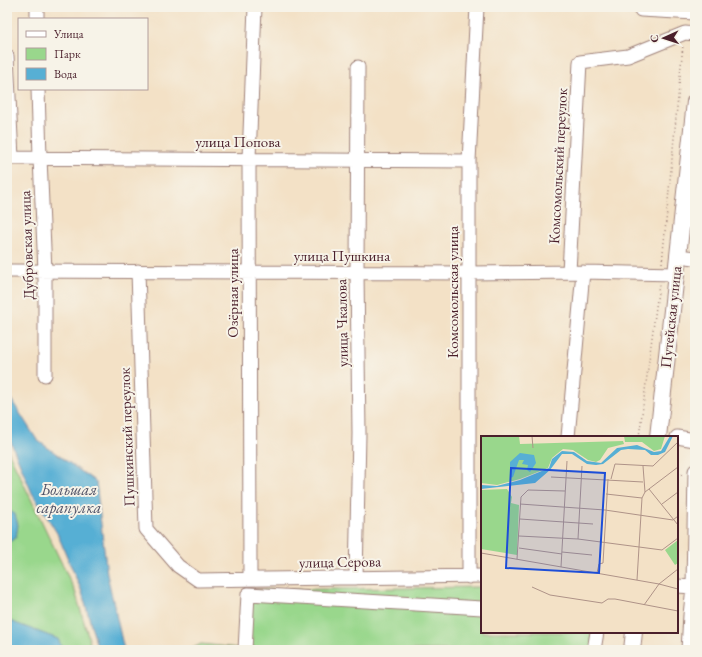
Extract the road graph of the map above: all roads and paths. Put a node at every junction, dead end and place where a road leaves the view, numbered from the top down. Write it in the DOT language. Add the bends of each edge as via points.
graph roads {
  1 [pos="37,7"];
  2 [pos="255,7"];
  3 [pos="478,7"];
  4 [pos="640,7"];
  5 [pos="695,13"];
  6 [pos="37,18"];
  7 [pos="690,33"];
  8 [pos="7,56"];
  9 [pos="358,67"];
  10 [pos="38,90"];
  11 [pos="695,102"];
  12 [pos="9,158"];
  13 [pos="40,158"];
  14 [pos="249,158"];
  15 [pos="357,160"];
  16 [pos="469,160"];
  17 [pos="678,256"];
  18 [pos="695,258"];
  19 [pos="7,270"];
  20 [pos="45,270"];
  21 [pos="138,271"];
  22 [pos="249,272"];
  23 [pos="357,272"];
  24 [pos="568,272"];
  25 [pos="584,272"];
  26 [pos="469,273"];
  27 [pos="668,273"];
  28 [pos="45,375"];
  29 [pos="568,436"];
  30 [pos="639,436"];
  31 [pos="659,436"];
  32 [pos="678,437"];
  33 [pos="695,440"];
  34 [pos="695,470"];
  35 [pos="476,576"];
  36 [pos="356,578"];
  37 [pos="198,580"];
  38 [pos="250,580"];
  39 [pos="678,586"];
  40 [pos="693,587"];
  41 [pos="481,608"];
  42 [pos="692,615"];
  43 [pos="596,633"];
  44 [pos="634,633"];
  45 [pos="245,650"];
  46 [pos="594,650"];
  47 [pos="632,650"];
  48 [pos="688,650"];
  1 -- 6 [label="street"];
  2 -- 14 [label="street, Озёрная улица"];
  3 -- 16 [label="street, Комсомольская улица"];
  4 -- 5 [label="street" via="641,10"];
  7 -- 24 [label="street, Комсомольский переулок" via="628,56 580,62"];
  7 -- 27 [label="path"];
  8 -- 12 [label="street"];
  9 -- 15 [label="street, улица Чкалова"];
  10 -- 13 [label="street, Дубровская улица"];
  11 -- 17 [label="main road, Путейская улица"];
  12 -- 13 [label="street, улица Попова"];
  13 -- 14 [label="street, улица Попова"];
  13 -- 20 [label="street, Дубровская улица"];
  14 -- 15 [label="street, улица Попова"];
  14 -- 22 [label="street, Озёрная улица"];
  15 -- 16 [label="street, улица Попова"];
  15 -- 23 [label="street, улица Чкалова"];
  16 -- 26 [label="street, Комсомольская улица"];
  17 -- 18 [label="street"];
  17 -- 27 [label="main road, Путейская улица"];
  19 -- 20 [label="street, улица Пушкина"];
  20 -- 21 [label="street, улица Пушкина"];
  20 -- 28 [label="street, Дубровская улица"];
  21 -- 22 [label="street, улица Пушкина"];
  21 -- 37 [label="street, Пушкинский переулок" via="146,529 178,566"];
  22 -- 23 [label="street, улица Пушкина"];
  22 -- 38 [label="street, Озёрная улица"];
  23 -- 26 [label="street, улица Пушкина"];
  23 -- 36 [label="street, улица Чкалова" via="359,434"];
  24 -- 25 [label="street, улица Пушкина"];
  24 -- 26 [label="street, улица Пушкина"];
  25 -- 27 [label="street, улица Пушкина"];
  25 -- 29 [label="street"];
  26 -- 35 [label="street, Комсомольская улица"];
  27 -- 30 [label="path" via="642,403"];
  27 -- 31 [label="main road, Путейская улица"];
  32 -- 33 [label="street"];
  34 -- 40 [label="street"];
  35 -- 36 [label="street, улица Серова"];
  36 -- 38 [label="street, улица Серова"];
  37 -- 38 [label="street, улица Серова"];
  39 -- 40 [label="street"];
  40 -- 42 [label="street"];
  41 -- 45 [label="street" via="248,594"];
  42 -- 48 [label="street"];
  43 -- 46 [label="street"];
  44 -- 47 [label="main road"];
}
